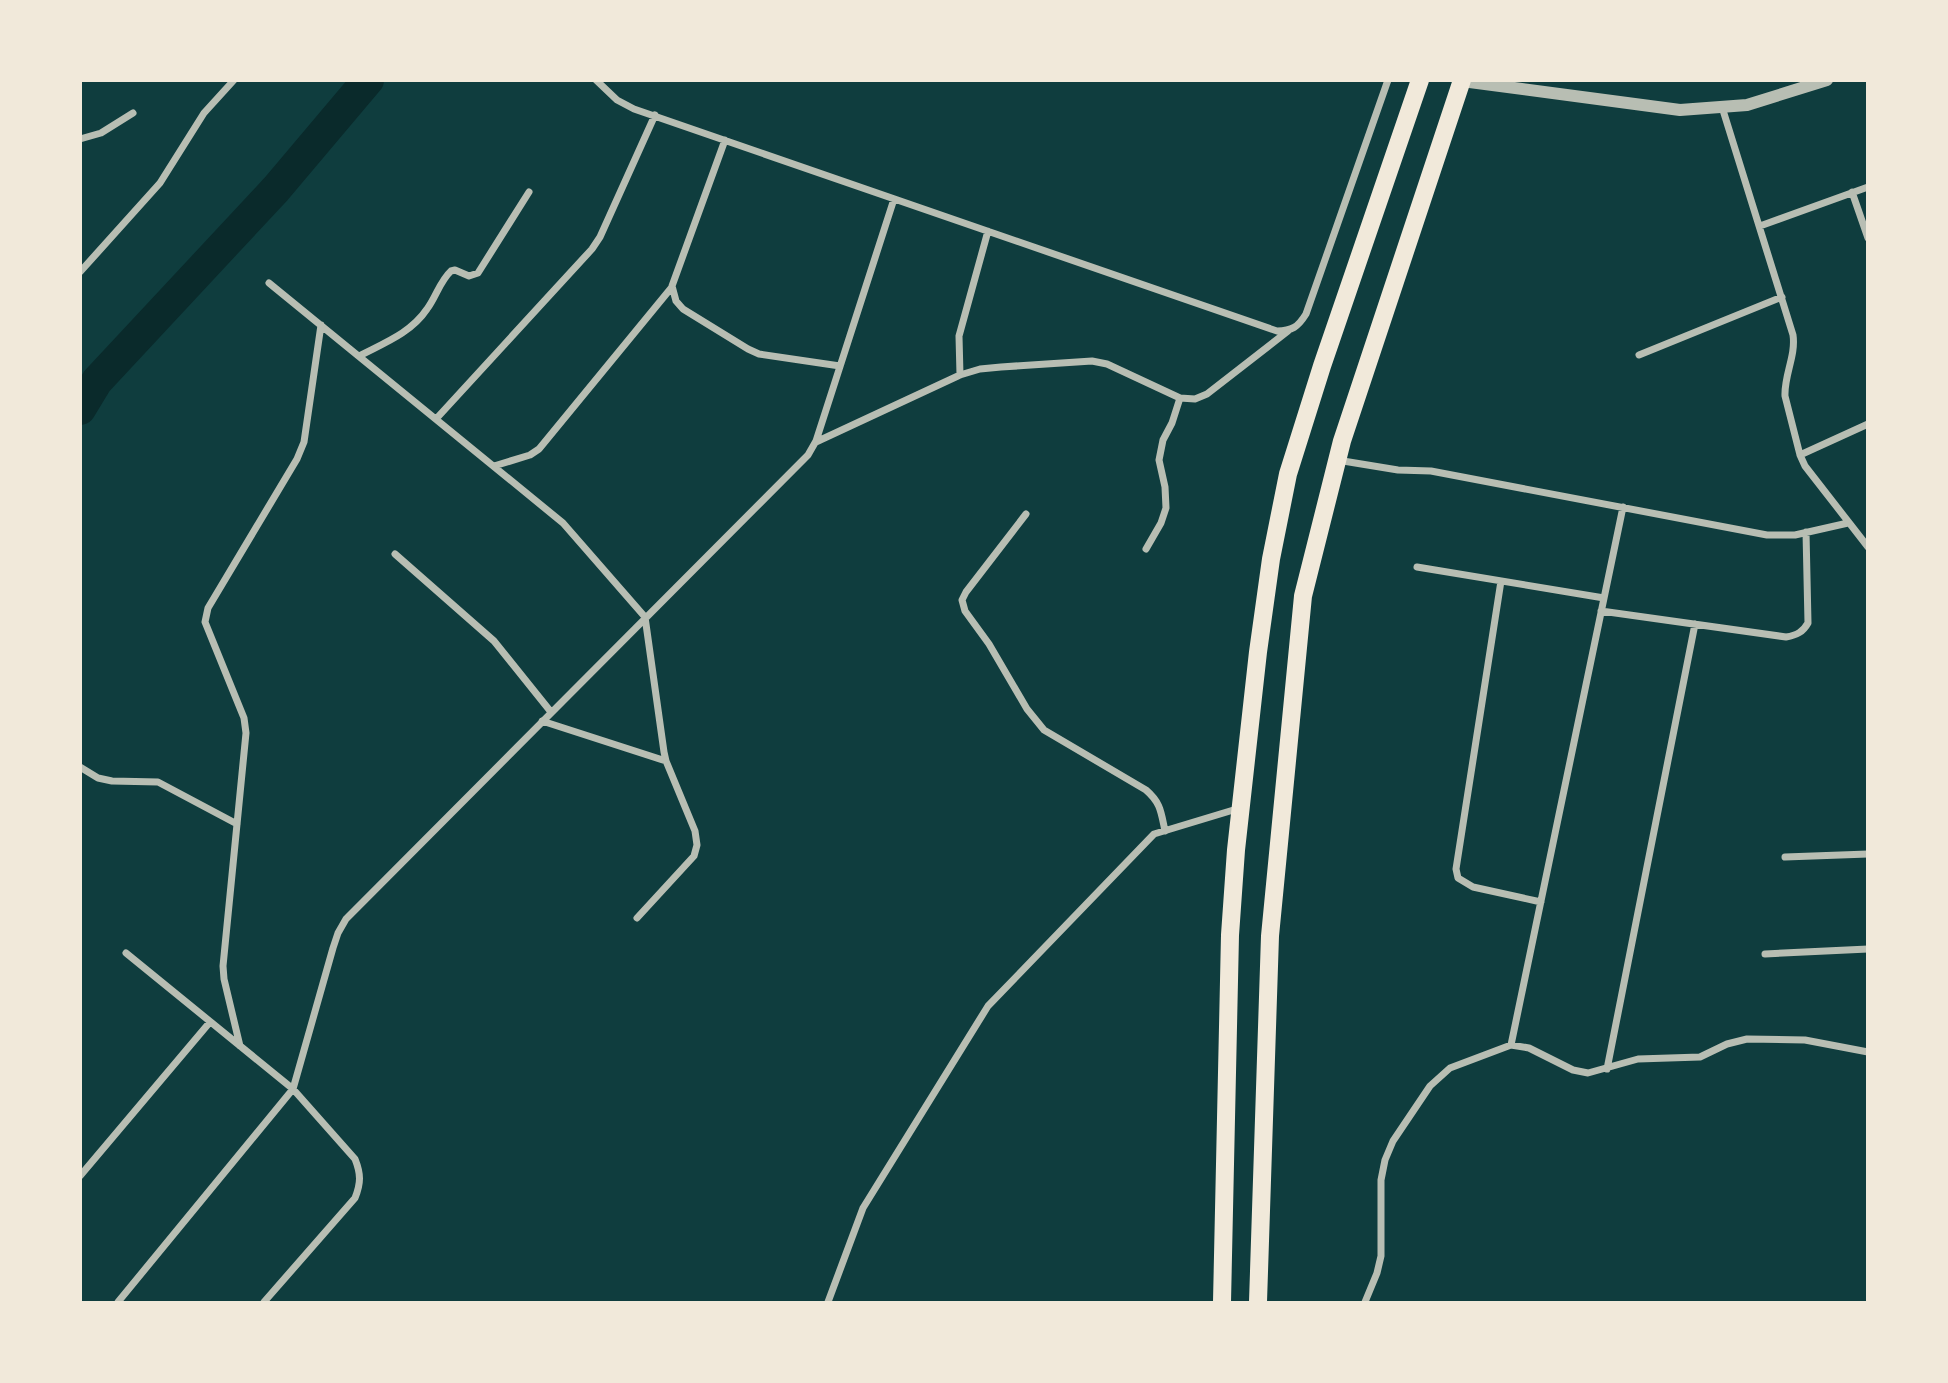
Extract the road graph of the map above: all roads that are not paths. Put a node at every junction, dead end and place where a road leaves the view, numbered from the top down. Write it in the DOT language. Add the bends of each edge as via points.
graph roads {
  1 [pos="234,80"];
  2 [pos="596,80"];
  3 [pos="1388,80"];
  4 [pos="1420,80"];
  5 [pos="1827,80"];
  6 [pos="1462,81"];
  7 [pos="1722,107"];
  8 [pos="133,113"];
  9 [pos="655,115"];
  10 [pos="80,139"];
  11 [pos="725,140"];
  12 [pos="1867,187"];
  13 [pos="529,192"];
  14 [pos="1852,192"];
  15 [pos="894,199"];
  16 [pos="1760,226"];
  17 [pos="988,231"];
  18 [pos="1867,238"];
  19 [pos="80,272"];
  20 [pos="270,283"];
  21 [pos="672,286"];
  22 [pos="1782,297"];
  23 [pos="321,325"];
  24 [pos="1288,331"];
  25 [pos="1639,355"];
  26 [pos="359,356"];
  27 [pos="840,366"];
  28 [pos="960,375"];
  29 [pos="1180,398"];
  30 [pos="436,419"];
  31 [pos="1867,424"];
  32 [pos="815,442"];
  33 [pos="1800,455"];
  34 [pos="1336,460"];
  35 [pos="494,466"];
  36 [pos="1623,508"];
  37 [pos="1026,514"];
  38 [pos="1848,523"];
  39 [pos="1806,532"];
  40 [pos="1866,542"];
  41 [pos="1146,549"];
  42 [pos="395,554"];
  43 [pos="1417,567"];
  44 [pos="1501,582"];
  45 [pos="1604,598"];
  46 [pos="1601,611"];
  47 [pos="645,617"];
  48 [pos="1696,624"];
  49 [pos="551,712"];
  50 [pos="542,721"];
  51 [pos="666,761"];
  52 [pos="80,767"];
  53 [pos="1240,808"];
  54 [pos="237,824"];
  55 [pos="1165,831"];
  56 [pos="1867,854"];
  57 [pos="1785,857"];
  58 [pos="1541,902"];
  59 [pos="636,918"];
  60 [pos="1867,949"];
  61 [pos="126,953"];
  62 [pos="1765,954"];
  63 [pos="210,1022"];
  64 [pos="1511,1045"];
  65 [pos="240,1046"];
  66 [pos="1867,1052"];
  67 [pos="1607,1069"];
  68 [pos="293,1089"];
  69 [pos="80,1175"];
  70 [pos="118,1303"];
  71 [pos="264,1303"];
  72 [pos="828,1303"];
  73 [pos="1222,1303"];
  74 [pos="1258,1303"];
  75 [pos="1365,1303"];
  1 -- 19 [label="street" via="204,113 160,183"];
  2 -- 9 [label="street" via="617,100"];
  3 -- 24 [label="street" via="1306,314 1299,326"];
  4 -- 53 [label="highway" via="1288,474 1271,559"];
  5 -- 7 [label="street" via="1747,105"];
  6 -- 7 [label="street" via="1680,110"];
  6 -- 34 [label="highway"];
  7 -- 16 [label="street"];
  8 -- 10 [label="street" via="101,134"];
  9 -- 11 [label="street"];
  9 -- 30 [label="street" via="592,249"];
  11 -- 15 [label="street"];
  11 -- 21 [label="street"];
  12 -- 14 [label="street"];
  13 -- 26 [label="street" via="478,273 469,276 451,271 427,309 408,328"];
  14 -- 16 [label="street"];
  14 -- 18 [label="street"];
  15 -- 17 [label="street"];
  15 -- 27 [label="street"];
  16 -- 22 [label="street"];
  17 -- 24 [label="street"];
  17 -- 28 [label="street" via="959,336"];
  20 -- 23 [label="street"];
  21 -- 27 [label="street" via="683,309 748,349"];
  21 -- 35 [label="street" via="538,449"];
  22 -- 25 [label="street"];
  22 -- 33 [label="street" via="1794,345 1785,396"];
  23 -- 26 [label="street"];
  23 -- 54 [label="street" via="304,442 208,608 205,622 244,718"];
  24 -- 29 [label="street" via="1207,394"];
  26 -- 30 [label="street"];
  27 -- 32 [label="street"];
  28 -- 29 [label="street" via="980,369 1092,361"];
  28 -- 32 [label="street"];
  29 -- 41 [label="street" via="1160,460 1166,508"];
  30 -- 35 [label="street"];
  31 -- 33 [label="street"];
  32 -- 47 [label="street" via="808,455"];
  33 -- 38 [label="street"];
  34 -- 36 [label="street" via="1431,471"];
  34 -- 74 [label="highway" via="1303,596 1270,936"];
  35 -- 47 [label="street" via="563,523"];
  36 -- 39 [label="street" via="1767,535"];
  36 -- 45 [label="street"];
  37 -- 55 [label="street" via="966,592 962,600 965,611 1044,730 1146,790 1160,806"];
  38 -- 39 [label="street"];
  38 -- 40 [label="street"];
  39 -- 48 [label="street" via="1808,623 1804,630 1786,637"];
  42 -- 49 [label="street" via="494,641"];
  43 -- 44 [label="street"];
  44 -- 45 [label="street"];
  44 -- 58 [label="street" via="1456,869 1458,878 1473,887"];
  45 -- 46 [label="street"];
  46 -- 48 [label="street"];
  46 -- 58 [label="street"];
  47 -- 49 [label="street"];
  47 -- 51 [label="street"];
  48 -- 67 [label="street"];
  49 -- 50 [label="street"];
  50 -- 51 [label="street"];
  50 -- 68 [label="street" via="346,919 333,948"];
  51 -- 59 [label="street" via="697,845 694,856"];
  52 -- 54 [label="street" via="112,781 158,782"];
  53 -- 55 [label="street"];
  53 -- 73 [label="highway" via="1230,934"];
  54 -- 65 [label="street" via="223,966"];
  55 -- 72 [label="street" via="1144,842 988,1006 863,1208"];
  56 -- 57 [label="street"];
  58 -- 64 [label="street"];
  60 -- 62 [label="street"];
  61 -- 63 [label="street"];
  63 -- 65 [label="street"];
  63 -- 69 [label="street"];
  64 -- 67 [label="street" via="1530,1048 1581,1072"];
  64 -- 75 [label="street" via="1440,1076 1393,1141 1381,1180 1381,1256"];
  65 -- 68 [label="street"];
  66 -- 67 [label="street" via="1805,1040 1747,1039 1700,1057 1639,1059"];
  68 -- 70 [label="street"];
  68 -- 71 [label="street" via="355,1159 360,1186 355,1198"];
}
